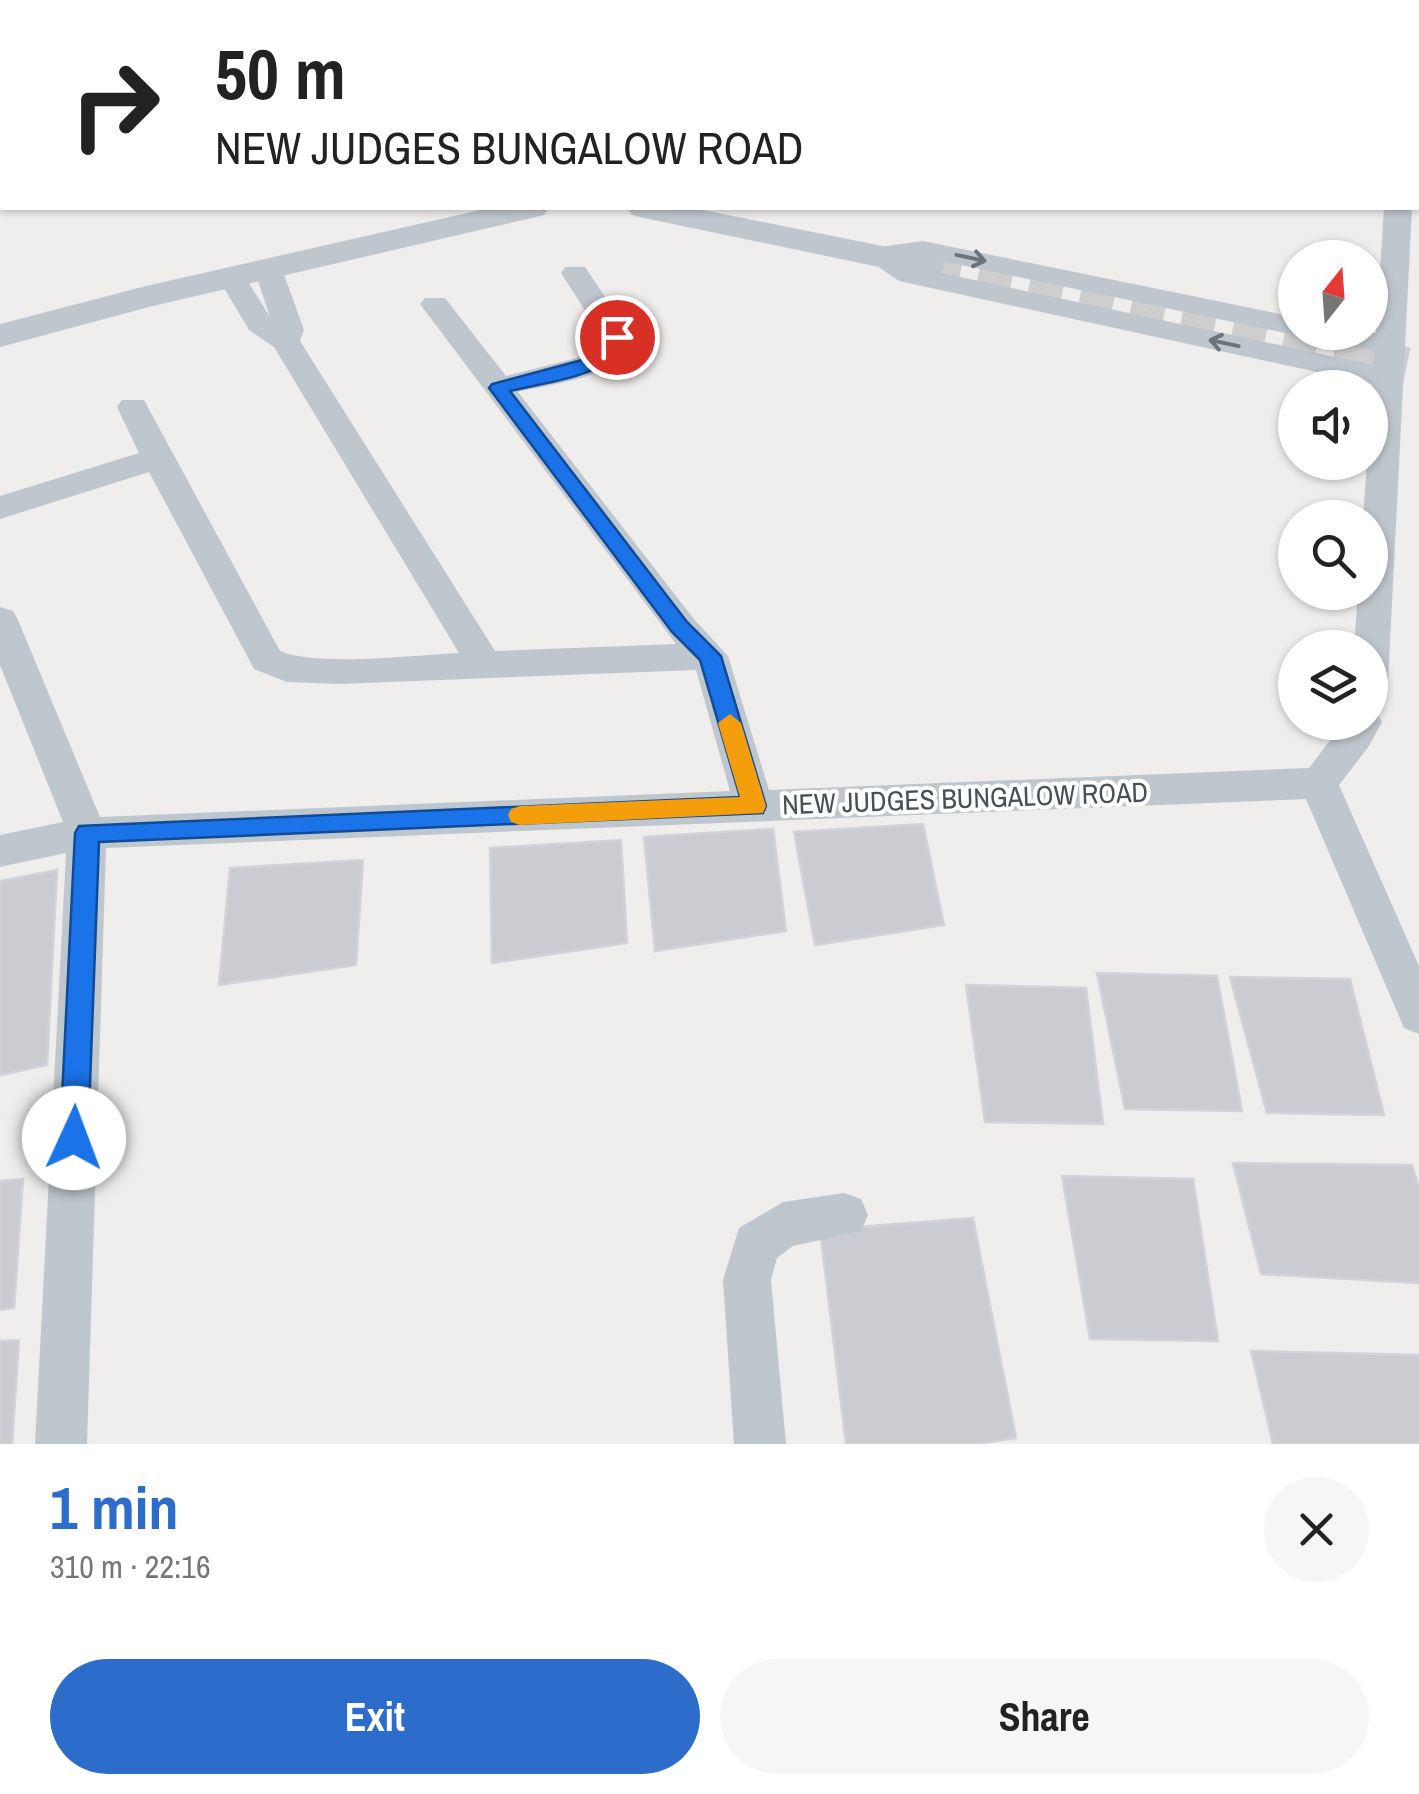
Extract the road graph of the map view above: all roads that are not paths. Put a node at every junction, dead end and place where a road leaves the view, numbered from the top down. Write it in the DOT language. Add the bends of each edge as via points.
graph roads {
  1 [pos="523,210"];
  2 [pos="654,210"];
  3 [pos="1398,210"];
  4 [pos="875,255"];
  5 [pos="927,266"];
  6 [pos="268,270"];
  7 [pos="575,274"];
  8 [pos="232,278"];
  9 [pos="435,304"];
  10 [pos="1278,322"];
  11 [pos="0,336"];
  12 [pos="285,341"];
  13 [pos="1390,345"];
  14 [pos="498,388"];
  15 [pos="1398,388"];
  16 [pos="133,407"];
  17 [pos="158,458"];
  18 [pos="0,508"];
  19 [pos="0,620"];
  20 [pos="1375,630"];
  21 [pos="710,656"];
  22 [pos="484,664"];
  23 [pos="1353,740"];
  24 [pos="1320,784"];
  25 [pos="754,806"];
  26 [pos="87,833"];
  27 [pos="0,852"];
  28 [pos="1419,1015"];
  29 [pos="844,1215"];
  30 [pos="61,1444"];
  31 [pos="760,1444"];
  1 -- 6 [label="street"];
  2 -- 4 [label="street"];
  3 -- 13 [label="street"];
  4 -- 5 [label="street"];
  4 -- 10 [label="street, one-way" via="923,248"];
  15 -- 4 [label="street, one-way" via="909,275"];
  6 -- 8 [label="street"];
  6 -- 12 [label="street" via="289,330"];
  7 -- 14 [label="street" via="617,337 612,350 599,362"];
  8 -- 11 [label="street"];
  8 -- 12 [label="street" via="253,317"];
  9 -- 14 [label="street"];
  12 -- 22 [label="street"];
  13 -- 15 [label="street"];
  14 -- 21 [label="street" via="680,627"];
  15 -- 20 [label="street"];
  16 -- 17 [label="street"];
  17 -- 18 [label="street"];
  17 -- 22 [label="street" via="268,660 287,669 339,671"];
  19 -- 26 [label="street"];
  21 -- 22 [label="street"];
  21 -- 25 [label="street"];
  23 -- 24 [label="street"];
  24 -- 25 [label="street, NEW JUDGES BUNGALOW ROAD"];
  24 -- 28 [label="street"];
  25 -- 26 [label="street, NEW JUDGES BUNGALOW ROAD"];
  26 -- 27 [label="street, NEW JUDGES BUNGALOW ROAD"];
  26 -- 30 [label="street"];
  29 -- 31 [label="street" via="784,1225 756,1244 747,1280"];
}
